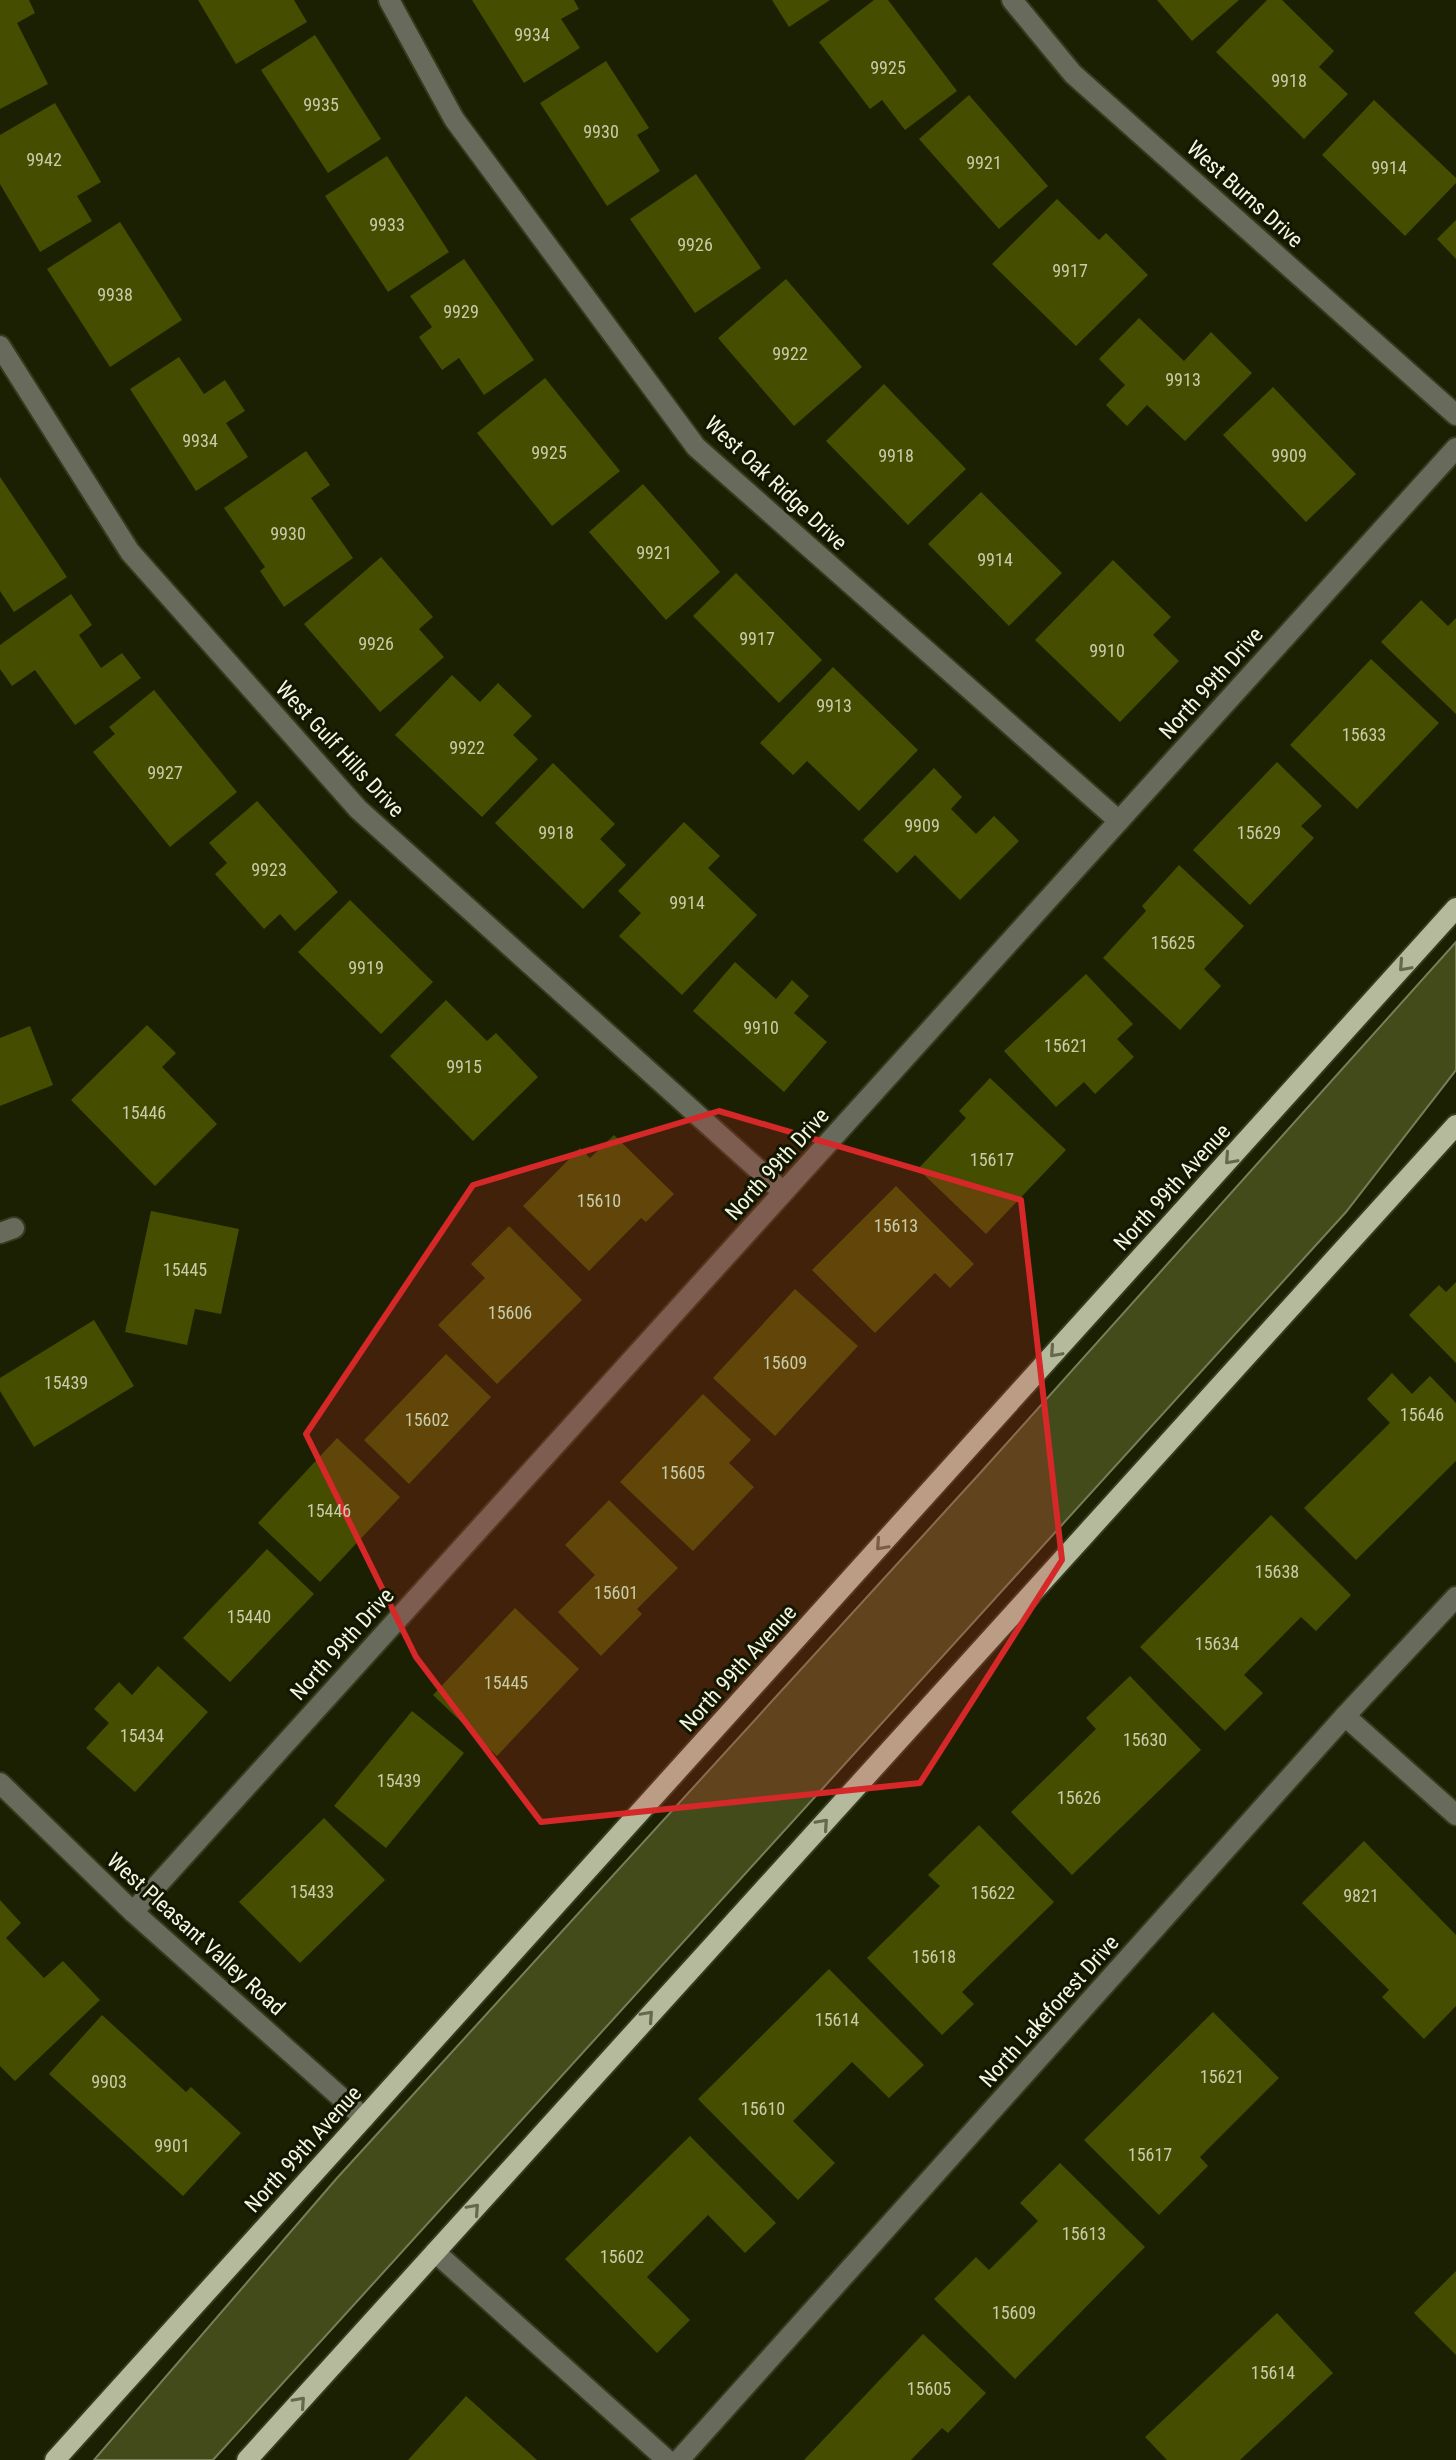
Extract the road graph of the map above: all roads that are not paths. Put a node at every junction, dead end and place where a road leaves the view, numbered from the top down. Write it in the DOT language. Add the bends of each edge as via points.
graph roads {
  1 [pos="389,0"];
  2 [pos="1012,0"];
  3 [pos="0,346"];
  4 [pos="1456,415"];
  5 [pos="1456,448"];
  6 [pos="1119,821"];
  7 [pos="1456,908"];
  8 [pos="1456,1125"];
  9 [pos="783,1192"];
  10 [pos="1456,1597"];
  11 [pos="1345,1716"];
  12 [pos="0,1783"];
  13 [pos="1456,1815"];
  14 [pos="133,1912"];
  15 [pos="364,2118"];
  16 [pos="435,2252"];
  17 [pos="55,2460"];
  18 [pos="247,2460"];
  19 [pos="667,2460"];
  20 [pos="679,2460"];
  1 -- 6 [label="street, West Oak Ridge Drive" via="454,119 696,447"];
  2 -- 4 [label="street, West Burns Drive" via="1073,74"];
  3 -- 9 [label="street, West Gulf Hills Drive" via="130,552 358,809"];
  5 -- 6 [label="street, North 99th Drive"];
  6 -- 9 [label="street, North 99th Drive"];
  7 -- 15 [label="main road, North 99th Avenue, one-way"];
  16 -- 8 [label="main road, one-way"];
  9 -- 14 [label="street, North 99th Drive"];
  10 -- 11 [label="street, North Lakeforest Drive"];
  11 -- 13 [label="street"];
  11 -- 20 [label="street, North Lakeforest Drive"];
  12 -- 14 [label="street, West Pleasant Valley Road"];
  14 -- 15 [label="street, West Pleasant Valley Road"];
  15 -- 17 [label="main road, North 99th Avenue"];
  18 -- 16 [label="main road, one-way"];
  16 -- 19 [label="street"];
}
